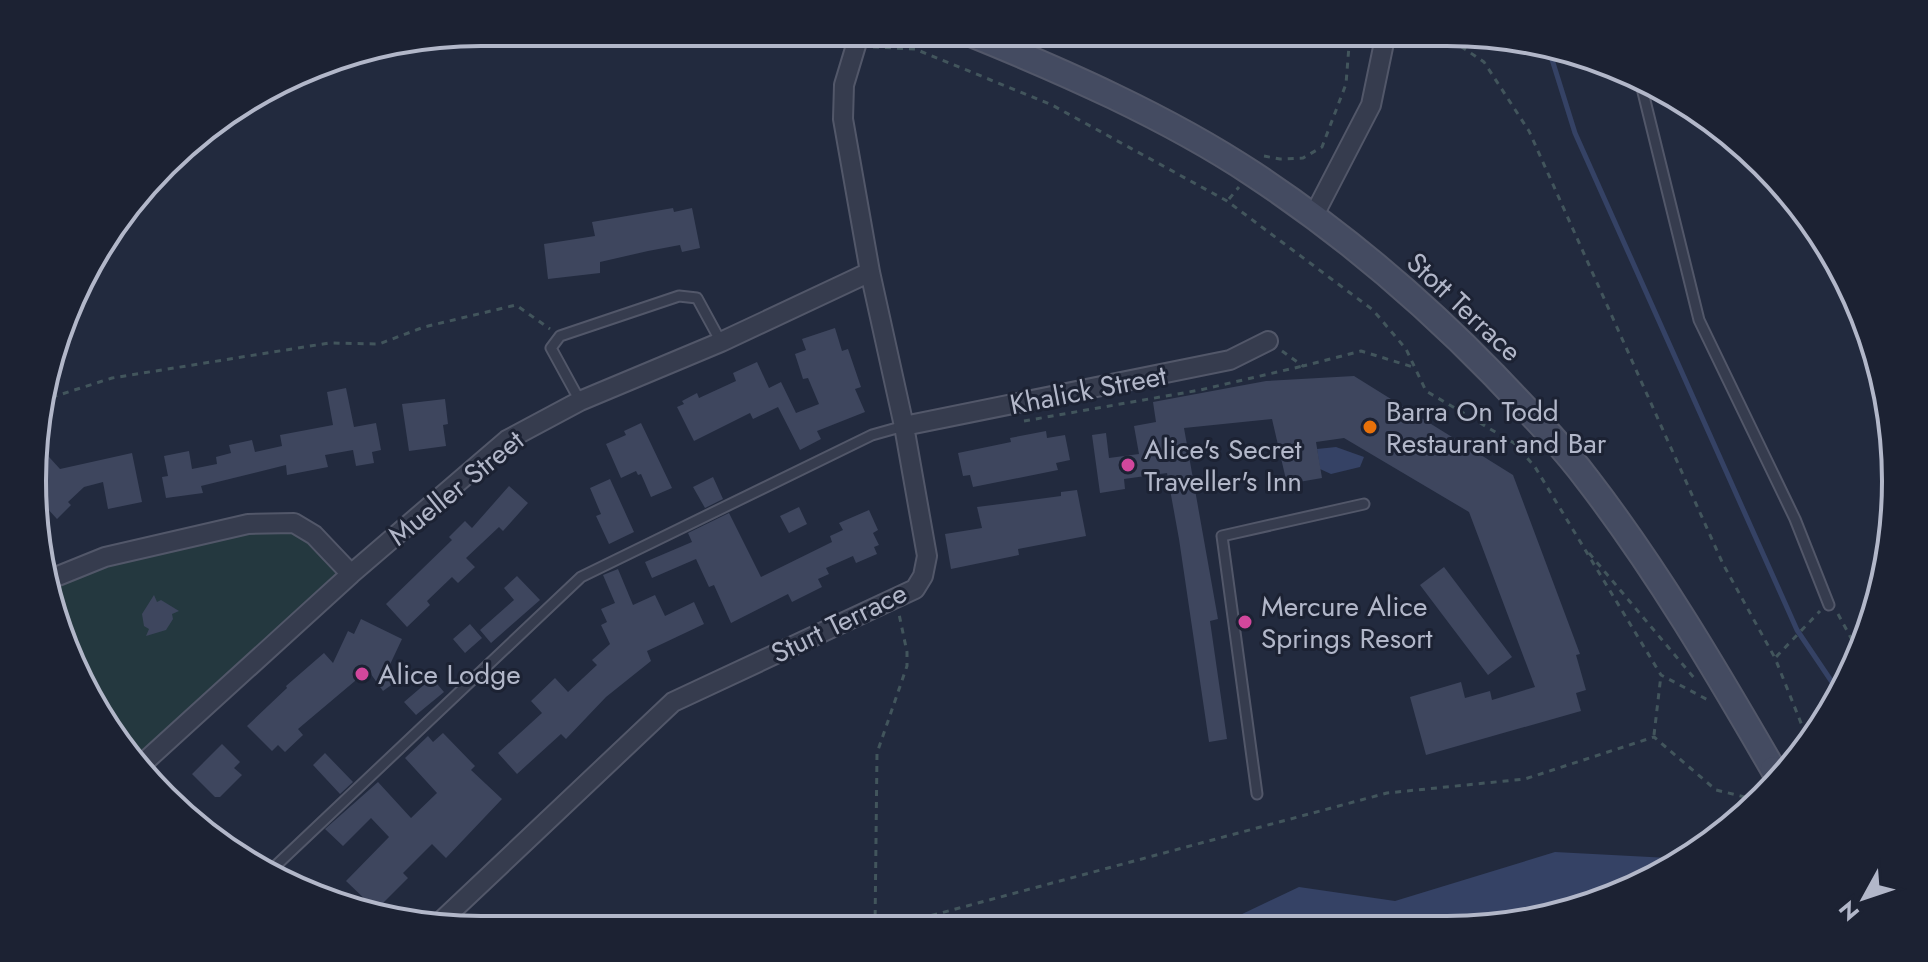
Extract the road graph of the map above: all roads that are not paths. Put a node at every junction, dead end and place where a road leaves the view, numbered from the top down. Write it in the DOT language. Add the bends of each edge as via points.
graph roads {
  1 [pos="856,46"];
  2 [pos="1000,46"];
  3 [pos="1383,46"];
  4 [pos="1643,93"];
  5 [pos="1314,215"];
  6 [pos="870,272"];
  7 [pos="1268,341"];
  8 [pos="721,342"];
  9 [pos="580,401"];
  10 [pos="904,426"];
  11 [pos="1364,504"];
  12 [pos="351,574"];
  13 [pos="57,577"];
  14 [pos="1826,607"];
  15 [pos="147,760"];
  16 [pos="1771,772"];
  17 [pos="1257,794"];
  18 [pos="277,865"];
  19 [pos="448,914"];
  1 -- 6 [label="street, Sturt Terrace" via="844,85 843,119"];
  2 -- 5 [label="main road, Stott Terrace" via="1183,132"];
  3 -- 5 [label="street" via="1371,105"];
  4 -- 14 [label="lane" via="1699,320 1795,519"];
  5 -- 16 [label="main road, Stott Terrace" via="1441,321 1585,476 1687,622"];
  6 -- 8 [label="street, Mueller Street"];
  6 -- 10 [label="street, Sturt Terrace"];
  7 -- 10 [label="street, Khalick Street" via="1230,360"];
  8 -- 9 [label="street, Mueller Street"];
  8 -- 9 [label="lane" via="697,298 679,296 560,336 551,348"];
  9 -- 12 [label="street, Mueller Street" via="507,440"];
  10 -- 18 [label="lane" via="872,435 581,577"];
  10 -- 19 [label="street, Sturt Terrace" via="927,556 915,589 673,702"];
  11 -- 17 [label="lane" via="1222,536"];
  12 -- 13 [label="street" via="314,535 294,523 248,524 120,554"];
  12 -- 15 [label="street, Mueller Street"];
}
